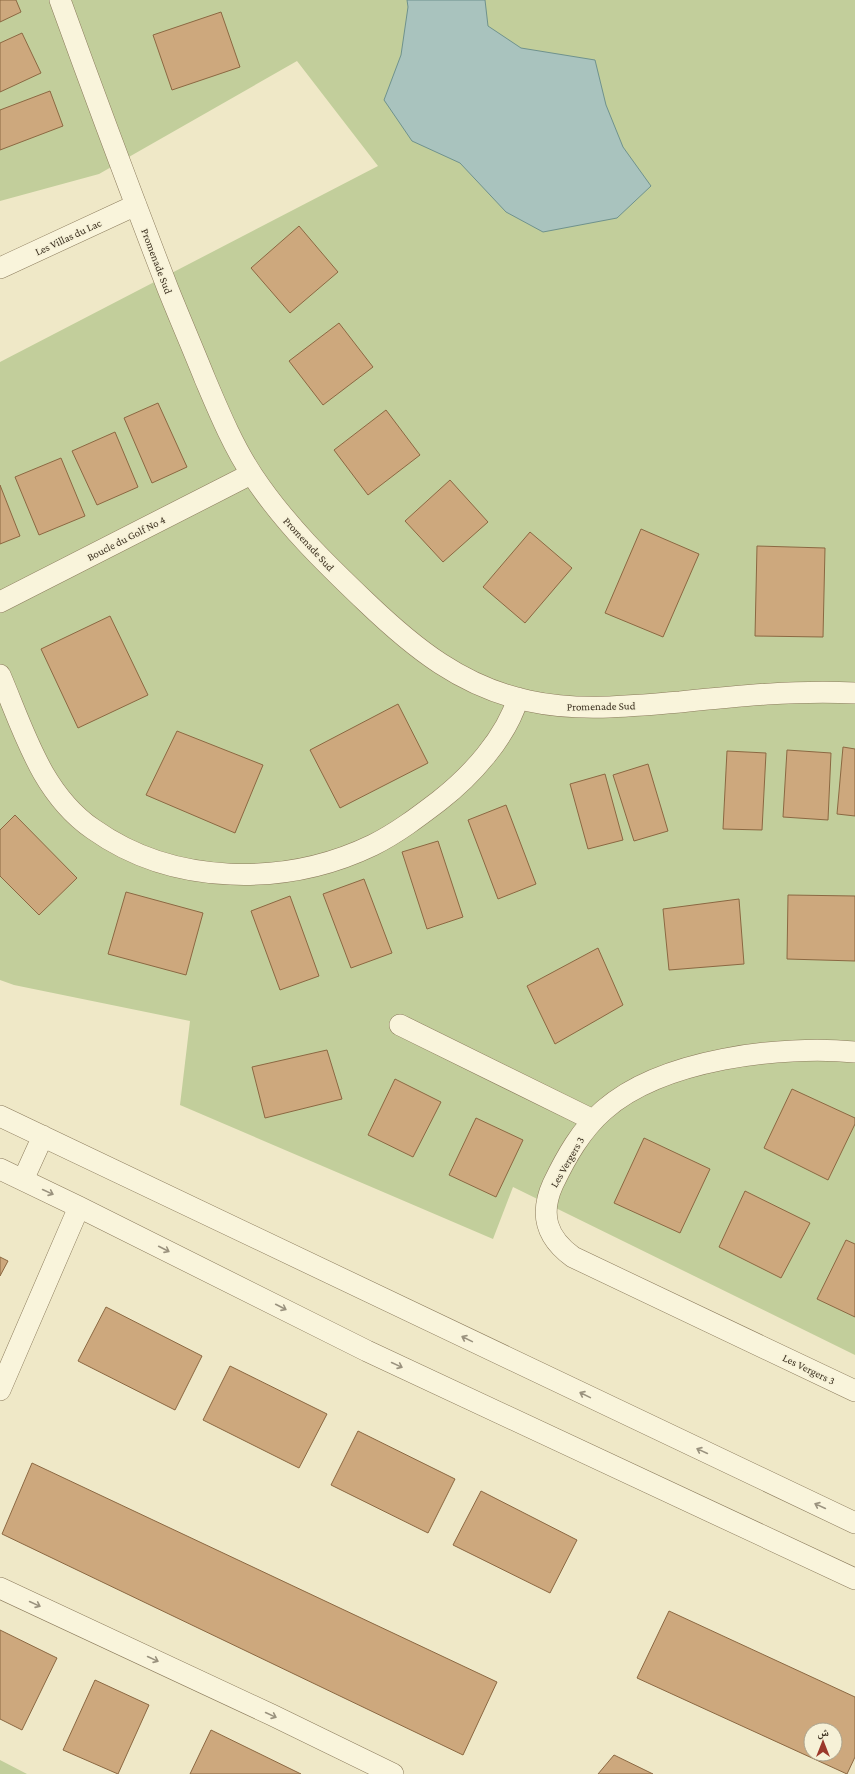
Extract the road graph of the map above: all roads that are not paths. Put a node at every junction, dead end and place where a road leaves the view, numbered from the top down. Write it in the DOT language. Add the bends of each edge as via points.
graph roads {
  1 [pos="60,0"];
  2 [pos="136,205"];
  3 [pos="0,268"];
  4 [pos="251,474"];
  5 [pos="0,602"];
  6 [pos="0,675"];
  7 [pos="855,693"];
  8 [pos="518,698"];
  9 [pos="400,1025"];
  10 [pos="855,1052"];
  11 [pos="0,1116"];
  12 [pos="593,1120"];
  13 [pos="43,1136"];
  14 [pos="0,1169"];
  15 [pos="23,1180"];
  16 [pos="80,1206"];
  17 [pos="0,1390"];
  18 [pos="855,1391"];
  19 [pos="855,1523"];
  20 [pos="855,1579"];
  21 [pos="0,1588"];
  22 [pos="393,1774"];
  1 -- 2 [label="street, Promenade Sud"];
  2 -- 3 [label="street, Les Villas du Lac"];
  2 -- 4 [label="street, Promenade Sud" via="215,402"];
  4 -- 5 [label="street, Boucle du Golf No 4"];
  4 -- 8 [label="street, Promenade Sud" via="290,526 339,578 390,626 434,661 458,675 491,690"];
  6 -- 8 [label="street" via="40,770 63,800 92,829 145,856 189,869 233,875 276,873 317,865 360,850 394,833 434,805 468,775 499,735"];
  7 -- 8 [label="street, Promenade Sud" via="801,692 586,708"];
  9 -- 12 [label="street"];
  10 -- 12 [label="street, Les Vergers 3" via="786,1051 702,1063 641,1088 605,1109"];
  11 -- 13 [label="street"];
  12 -- 18 [label="street, Les Vergers 3" via="564,1163 548,1201 547,1226 560,1248 573,1257"];
  13 -- 15 [label="street"];
  19 -- 13 [label="street, one-way"];
  14 -- 15 [label="street"];
  15 -- 16 [label="street, one-way"];
  16 -- 17 [label="street"];
  16 -- 20 [label="street, one-way" via="367,1351"];
  21 -- 22 [label="street, one-way"];
}
